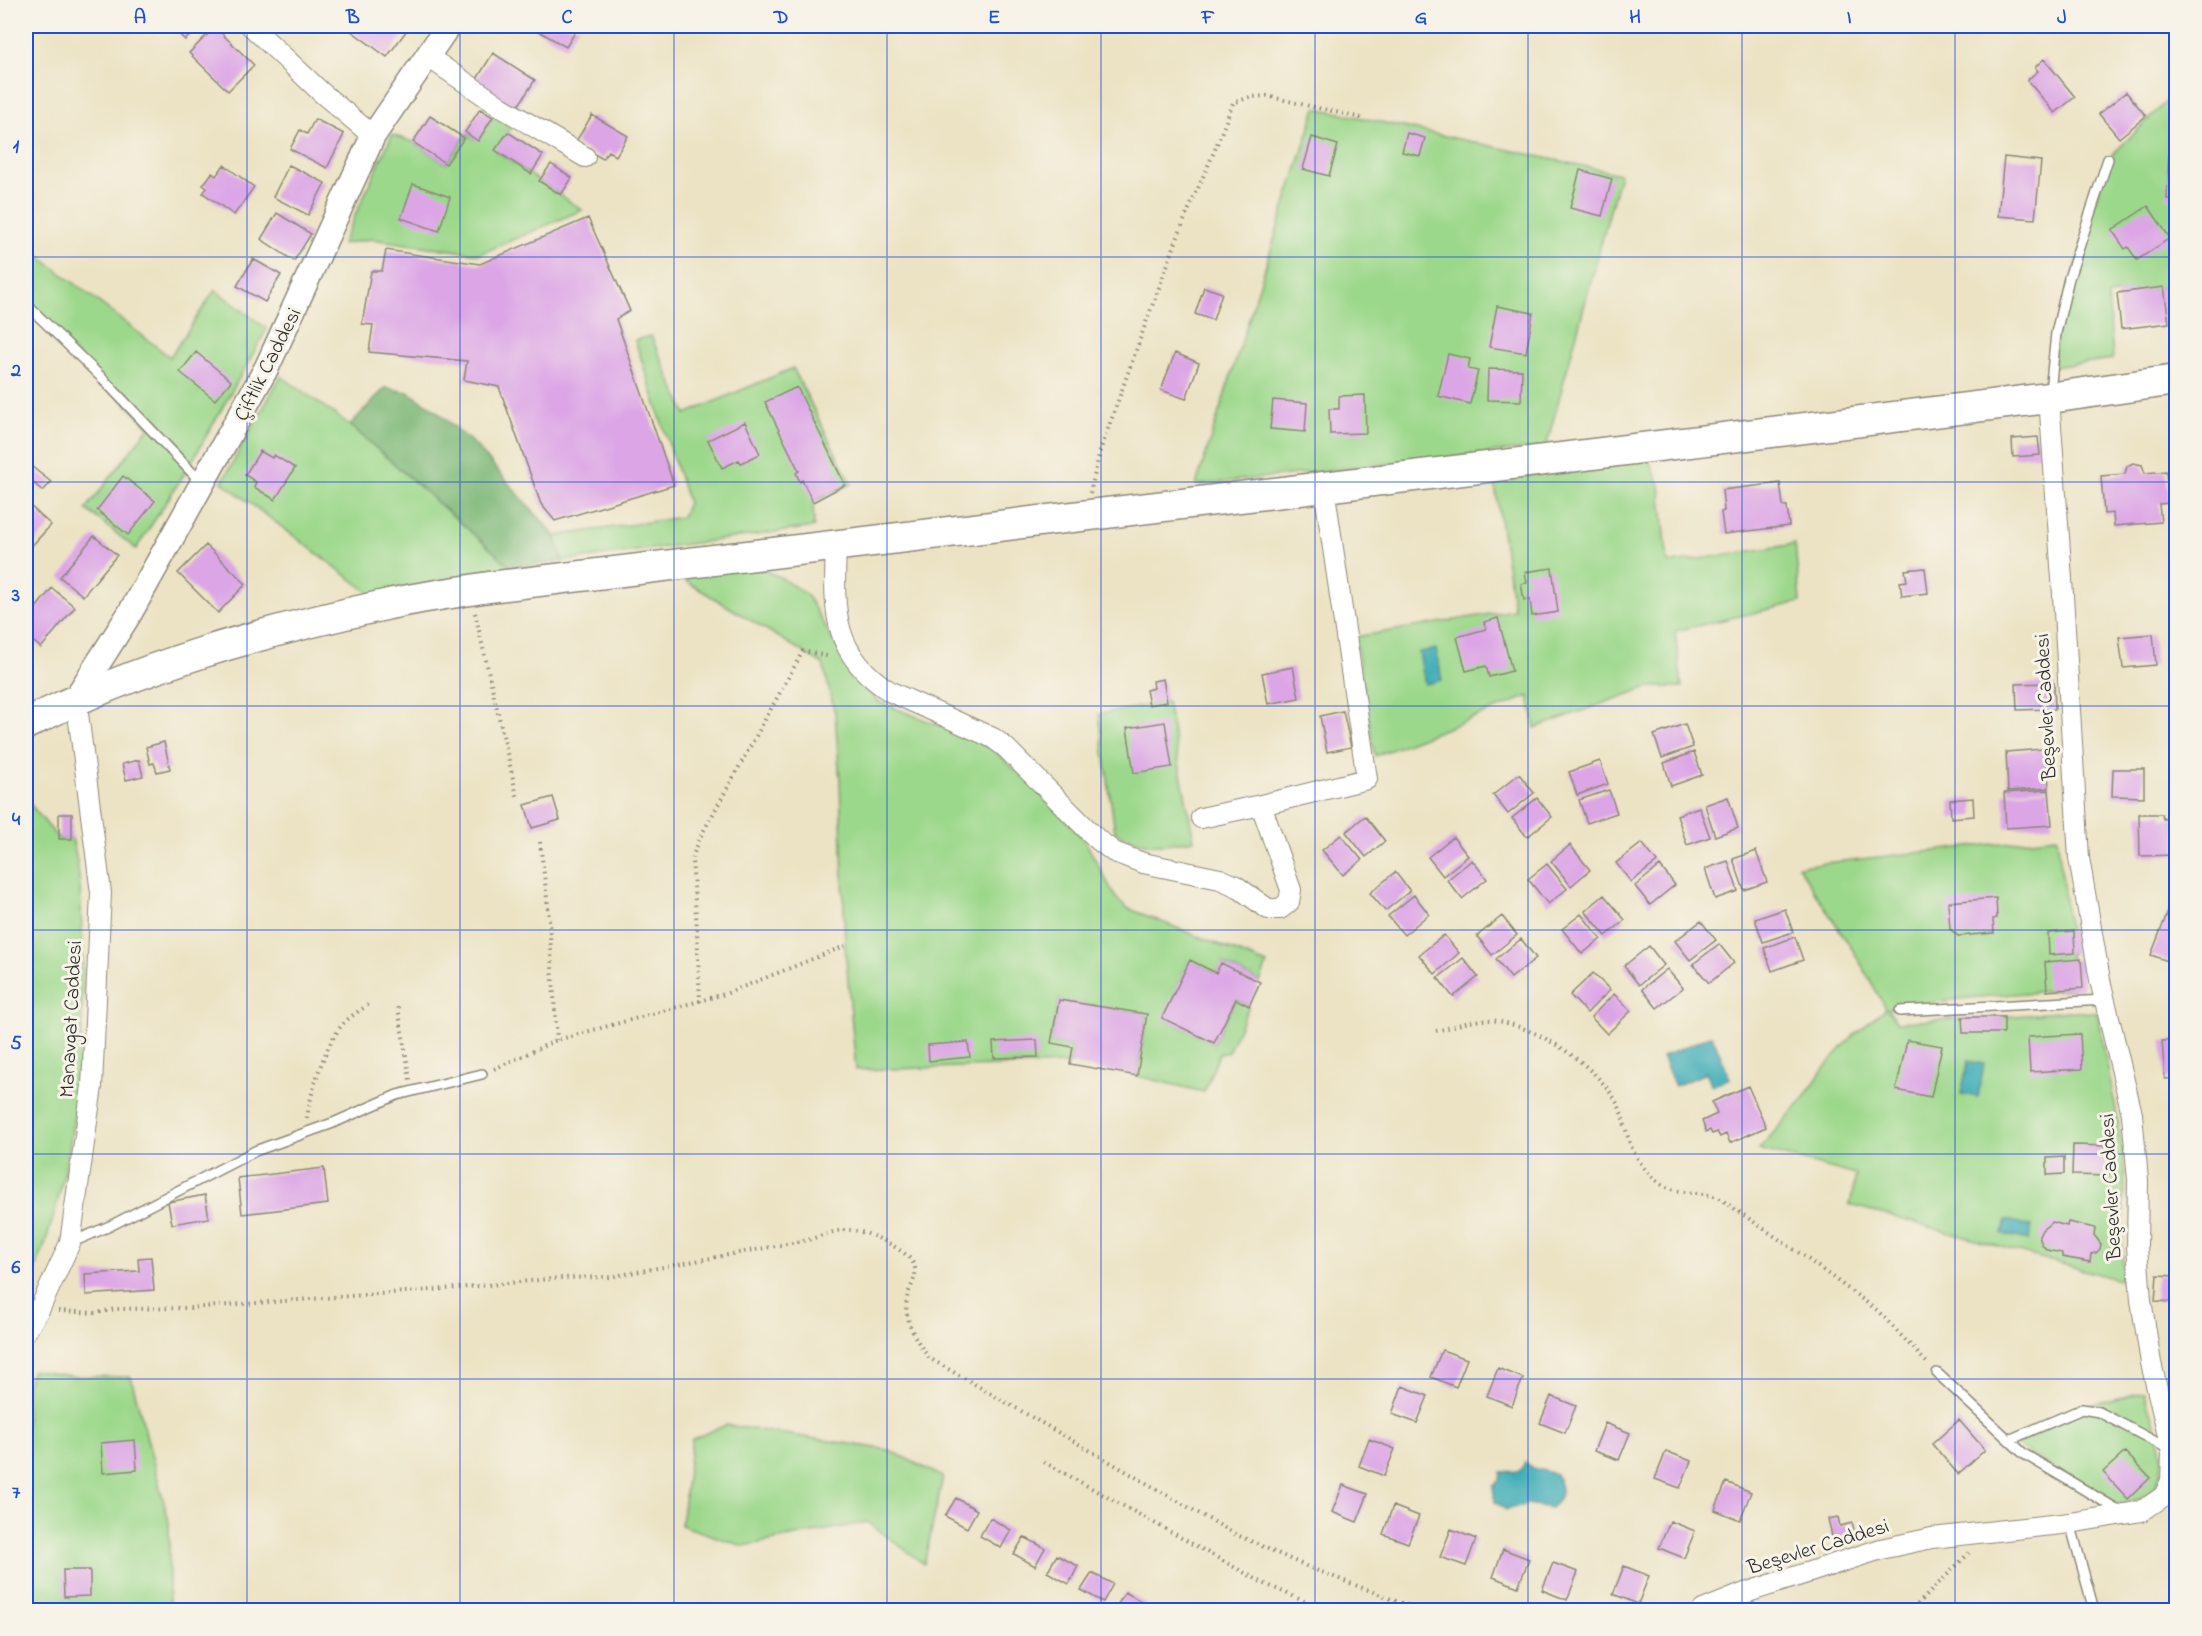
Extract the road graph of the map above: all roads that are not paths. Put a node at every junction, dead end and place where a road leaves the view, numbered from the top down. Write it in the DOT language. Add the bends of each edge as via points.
graph roads {
  1 [pos="251,26"];
  2 [pos="448,26"];
  3 [pos="427,56"];
  4 [pos="373,136"];
  5 [pos="585,157"];
  6 [pos="2108,159"];
  7 [pos="26,304"];
  8 [pos="2176,380"];
  9 [pos="2049,398"];
  10 [pos="203,483"];
  11 [pos="1324,487"];
  12 [pos="836,544"];
  13 [pos="76,698"];
  14 [pos="26,724"];
  15 [pos="1260,805"];
  16 [pos="1201,818"];
  17 [pos="2105,1000"];
  18 [pos="1900,1011"];
  19 [pos="482,1074"];
  20 [pos="70,1242"];
  21 [pos="26,1332"];
  22 [pos="1937,1373"];
  23 [pos="2009,1440"];
  24 [pos="2171,1450"];
  25 [pos="2174,1481"];
  26 [pos="2124,1514"];
  27 [pos="2070,1524"];
  28 [pos="1703,1611"];
  29 [pos="2094,1611"];
  1 -- 4 [label="street"];
  2 -- 3 [label="street, Çiftlik Caddesi"];
  3 -- 4 [label="street, Çiftlik Caddesi"];
  3 -- 5 [label="street"];
  4 -- 10 [label="street, Çiftlik Caddesi" via="267,368"];
  6 -- 9 [label="lane" via="2069,278 2056,333"];
  7 -- 10 [label="lane"];
  8 -- 9 [label="main road"];
  9 -- 11 [label="main road"];
  9 -- 17 [label="street, Beşevler Caddesi" via="2079,858"];
  10 -- 13 [label="street, Çiftlik Caddesi" via="130,613"];
  11 -- 12 [label="main road"];
  11 -- 15 [label="street" via="1367,779"];
  12 -- 13 [label="main road" via="469,590 387,604 234,642"];
  12 -- 15 [label="street" via="837,618 845,646 854,659 891,692 993,738 1114,852 1143,863 1220,879 1268,909 1280,909 1289,902 1291,890"];
  13 -- 14 [label="main road"];
  13 -- 20 [label="street, Manavgat Caddesi" via="101,893 93,1086"];
  15 -- 16 [label="street"];
  17 -- 18 [label="lane"];
  17 -- 24 [label="street, Beşevler Caddesi" via="2132,1114 2141,1300"];
  19 -- 20 [label="lane" via="397,1095 255,1151 110,1226"];
  20 -- 21 [label="street, Manavgat Caddesi"];
  22 -- 23 [label="lane"];
  23 -- 24 [label="lane" via="2082,1409 2099,1412"];
  23 -- 26 [label="lane" via="2024,1454"];
  24 -- 25 [label="street, Beşevler Caddesi"];
  25 -- 26 [label="street, Beşevler Caddesi" via="2154,1505"];
  26 -- 27 [label="street, Beşevler Caddesi"];
  27 -- 28 [label="street, Beşevler Caddesi" via="1932,1538 1881,1549 1744,1593"];
  27 -- 29 [label="lane"];
}
